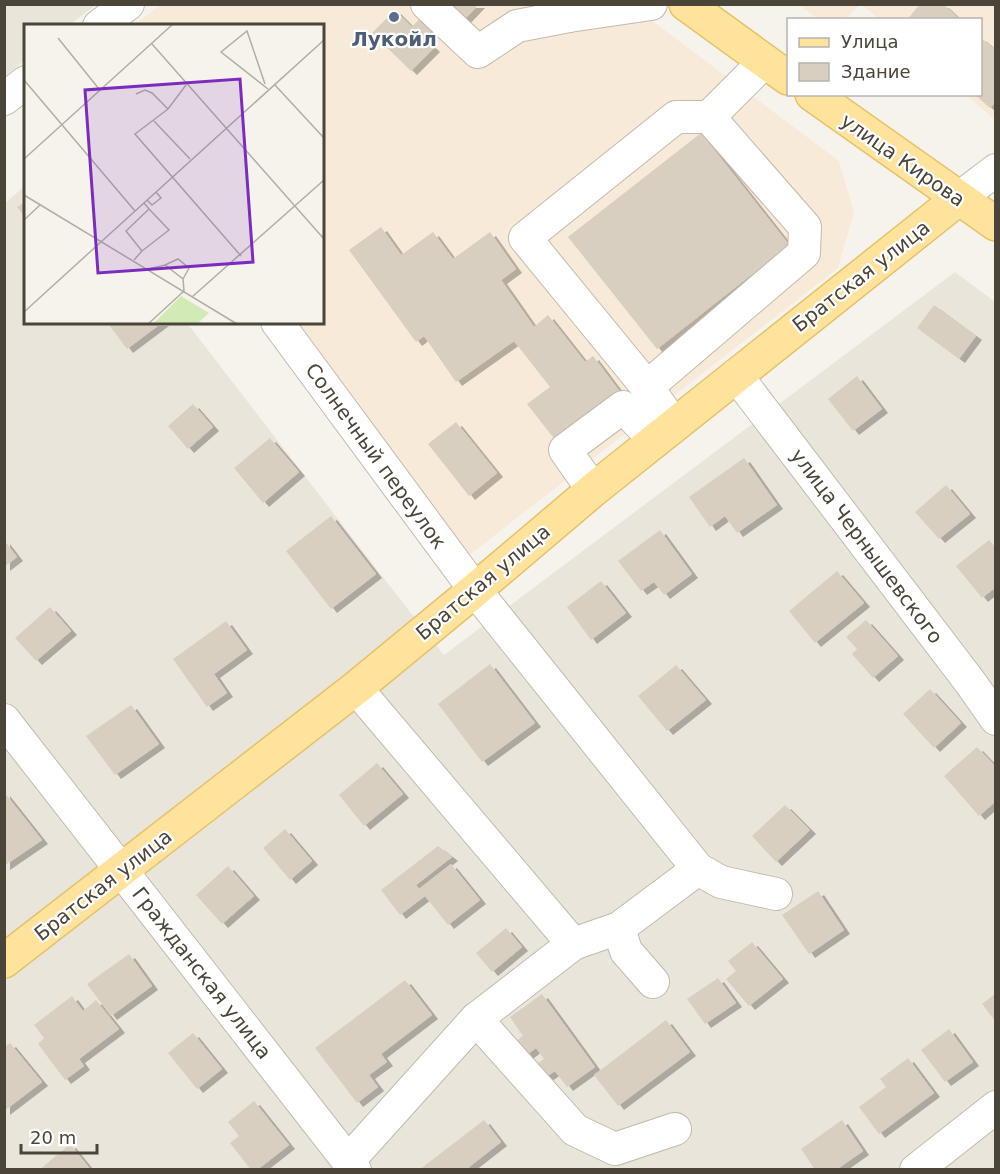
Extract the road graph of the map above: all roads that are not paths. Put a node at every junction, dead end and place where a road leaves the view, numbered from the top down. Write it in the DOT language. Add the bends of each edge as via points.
graph roads {
  1 [pos="128,4"];
  2 [pos="428,4"];
  3 [pos="651,4"];
  4 [pos="686,4"];
  5 [pos="562,10"];
  6 [pos="102,24"];
  7 [pos="777,70"];
  8 [pos="24,84"];
  9 [pos="815,96"];
  10 [pos="4,99"];
  11 [pos="709,117"];
  12 [pos="996,170"];
  13 [pos="958,199"];
  14 [pos="996,224"];
  15 [pos="279,324"];
  16 [pos="736,375"];
  17 [pos="647,387"];
  18 [pos="665,432"];
  19 [pos="592,490"];
  20 [pos="475,591"];
  21 [pos="356,688"];
  22 [pos="996,719"];
  23 [pos="4,720"];
  24 [pos="698,869"];
  25 [pos="122,871"];
  26 [pos="776,894"];
  27 [pos="618,928"];
  28 [pos="573,944"];
  29 [pos="4,961"];
  30 [pos="653,982"];
  31 [pos="476,1019"];
  32 [pos="996,1107"];
  33 [pos="675,1129"];
  34 [pos="352,1165"];
  35 [pos="916,1170"];
  1 -- 6 [label="street"];
  2 -- 5 [label="street" via="478,52 517,26"];
  3 -- 5 [label="street"];
  4 -- 7 [label="main road"];
  7 -- 11 [label="street"];
  8 -- 10 [label="street"];
  9 -- 13 [label="main road, улица Кирова"];
  11 -- 17 [label="street" via="805,227 804,253"];
  11 -- 17 [label="street" via="676,117 525,238"];
  12 -- 13 [label="street"];
  13 -- 14 [label="main road, улица Кирова"];
  13 -- 16 [label="main road, Братская улица"];
  15 -- 20 [label="street, Солнечный переулок"];
  16 -- 18 [label="main road, Братская улица"];
  16 -- 22 [label="street, улица Чернышевского"];
  17 -- 18 [label="street"];
  18 -- 19 [label="main road, Братская улица"];
  18 -- 19 [label="street" via="623,407 565,450"];
  19 -- 20 [label="main road, Братская улица"];
  20 -- 21 [label="main road, Братская улица"];
  20 -- 24 [label="street, Солнечный переулок"];
  21 -- 25 [label="main road, Братская улица"];
  21 -- 28 [label="street"];
  23 -- 25 [label="street, Гражданская улица"];
  24 -- 26 [label="street" via="721,882"];
  24 -- 27 [label="street"];
  25 -- 29 [label="main road, Братская улица"];
  25 -- 34 [label="street, Гражданская улица"];
  27 -- 28 [label="street"];
  27 -- 30 [label="street" via="626,951"];
  28 -- 31 [label="street"];
  31 -- 33 [label="street" via="575,1130 615,1149"];
  31 -- 34 [label="street"];
  32 -- 35 [label="street"];
}
